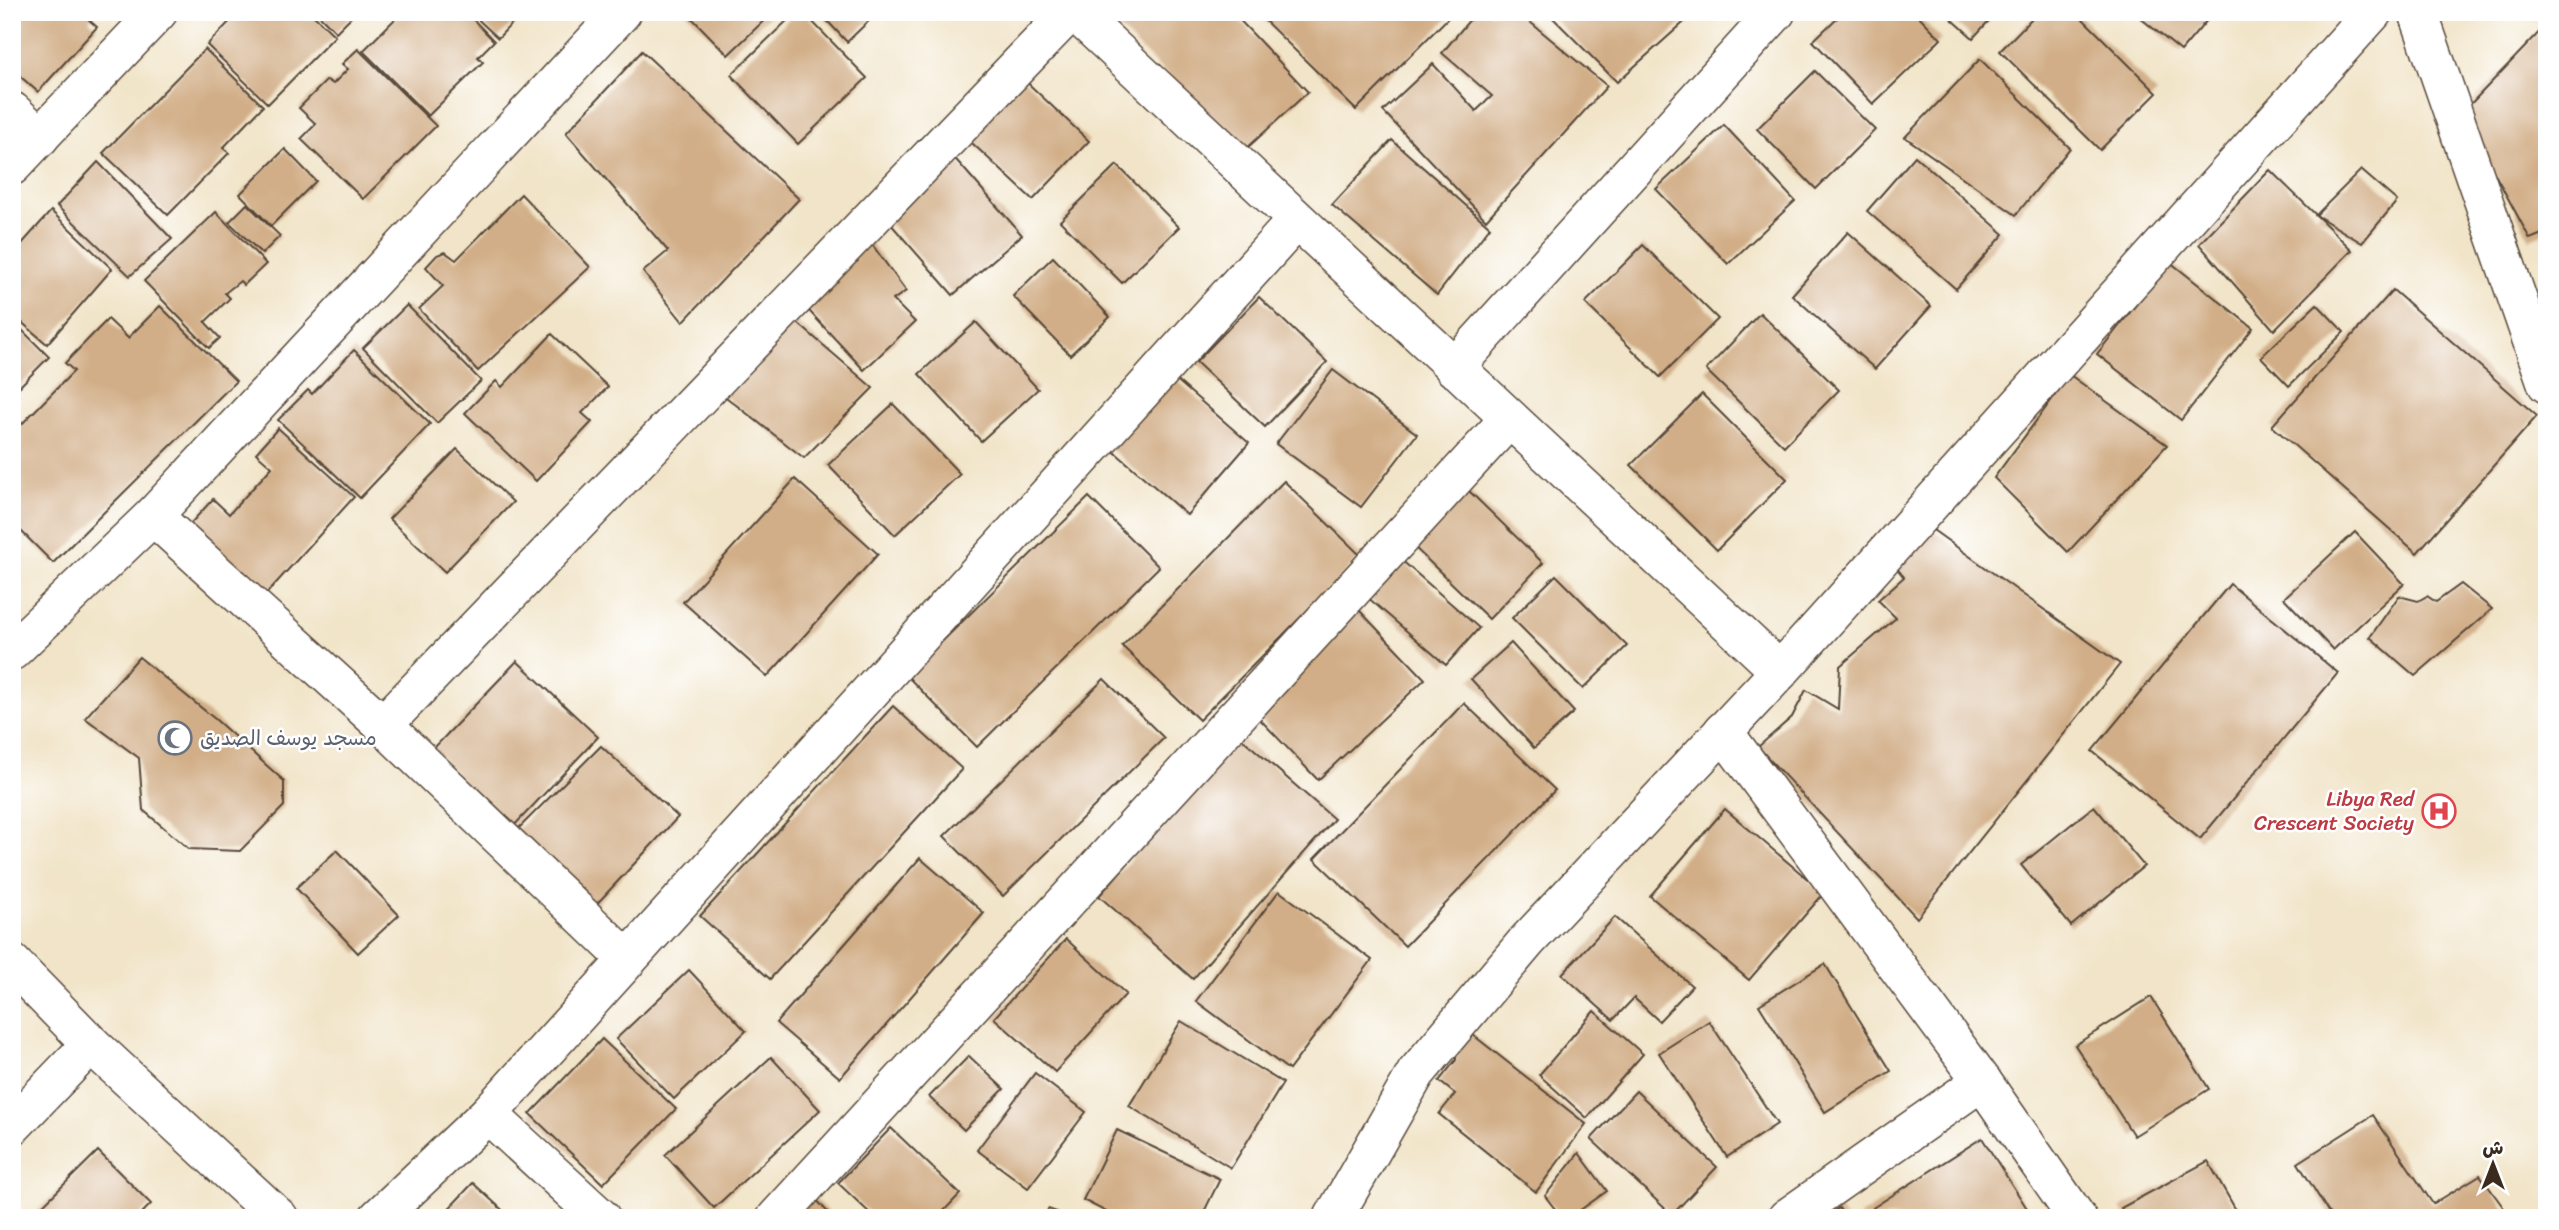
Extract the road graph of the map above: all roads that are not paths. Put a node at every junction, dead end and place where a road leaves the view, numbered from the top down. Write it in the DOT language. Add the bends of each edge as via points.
graph roads {
  1 [pos="158,12"];
  2 [pos="622,12"];
  3 [pos="1070,12"];
  4 [pos="1075,12"];
  5 [pos="1776,12"];
  6 [pos="2373,12"];
  7 [pos="2418,12"];
  8 [pos="12,111"];
  9 [pos="40,137"];
  10 [pos="12,166"];
  11 [pos="1296,221"];
  12 [pos="1454,368"];
  13 [pos="2547,384"];
  14 [pos="1509,419"];
  15 [pos="153,516"];
  16 [pos="12,651"];
  17 [pos="1780,671"];
  18 [pos="383,725"];
  19 [pos="1723,731"];
  20 [pos="627,959"];
  21 [pos="12,963"];
  22 [pos="92,1044"];
  23 [pos="1982,1081"];
  24 [pos="488,1114"];
  25 [pos="12,1126"];
  26 [pos="279,1218"];
  27 [pos="378,1218"];
  28 [pos="601,1218"];
  29 [pos="776,1218"];
  30 [pos="1334,1218"];
  31 [pos="1787,1218"];
  32 [pos="2077,1218"];
  1 -- 9 [label="street"];
  2 -- 15 [label="street"];
  3 -- 18 [label="street"];
  4 -- 11 [label="street"];
  5 -- 12 [label="street"];
  6 -- 17 [label="street"];
  7 -- 13 [label="street"];
  8 -- 9 [label="street"];
  9 -- 10 [label="street"];
  11 -- 12 [label="street"];
  11 -- 20 [label="street"];
  12 -- 14 [label="street"];
  14 -- 17 [label="street"];
  14 -- 29 [label="street"];
  15 -- 16 [label="street"];
  15 -- 18 [label="street"];
  17 -- 19 [label="street"];
  18 -- 20 [label="street"];
  19 -- 23 [label="street"];
  19 -- 30 [label="street" via="1527,942 1416,1073"];
  20 -- 24 [label="street"];
  21 -- 22 [label="street"];
  22 -- 25 [label="street"];
  22 -- 26 [label="street"];
  23 -- 31 [label="street"];
  23 -- 32 [label="street"];
  24 -- 27 [label="street"];
  24 -- 28 [label="street"];
}
